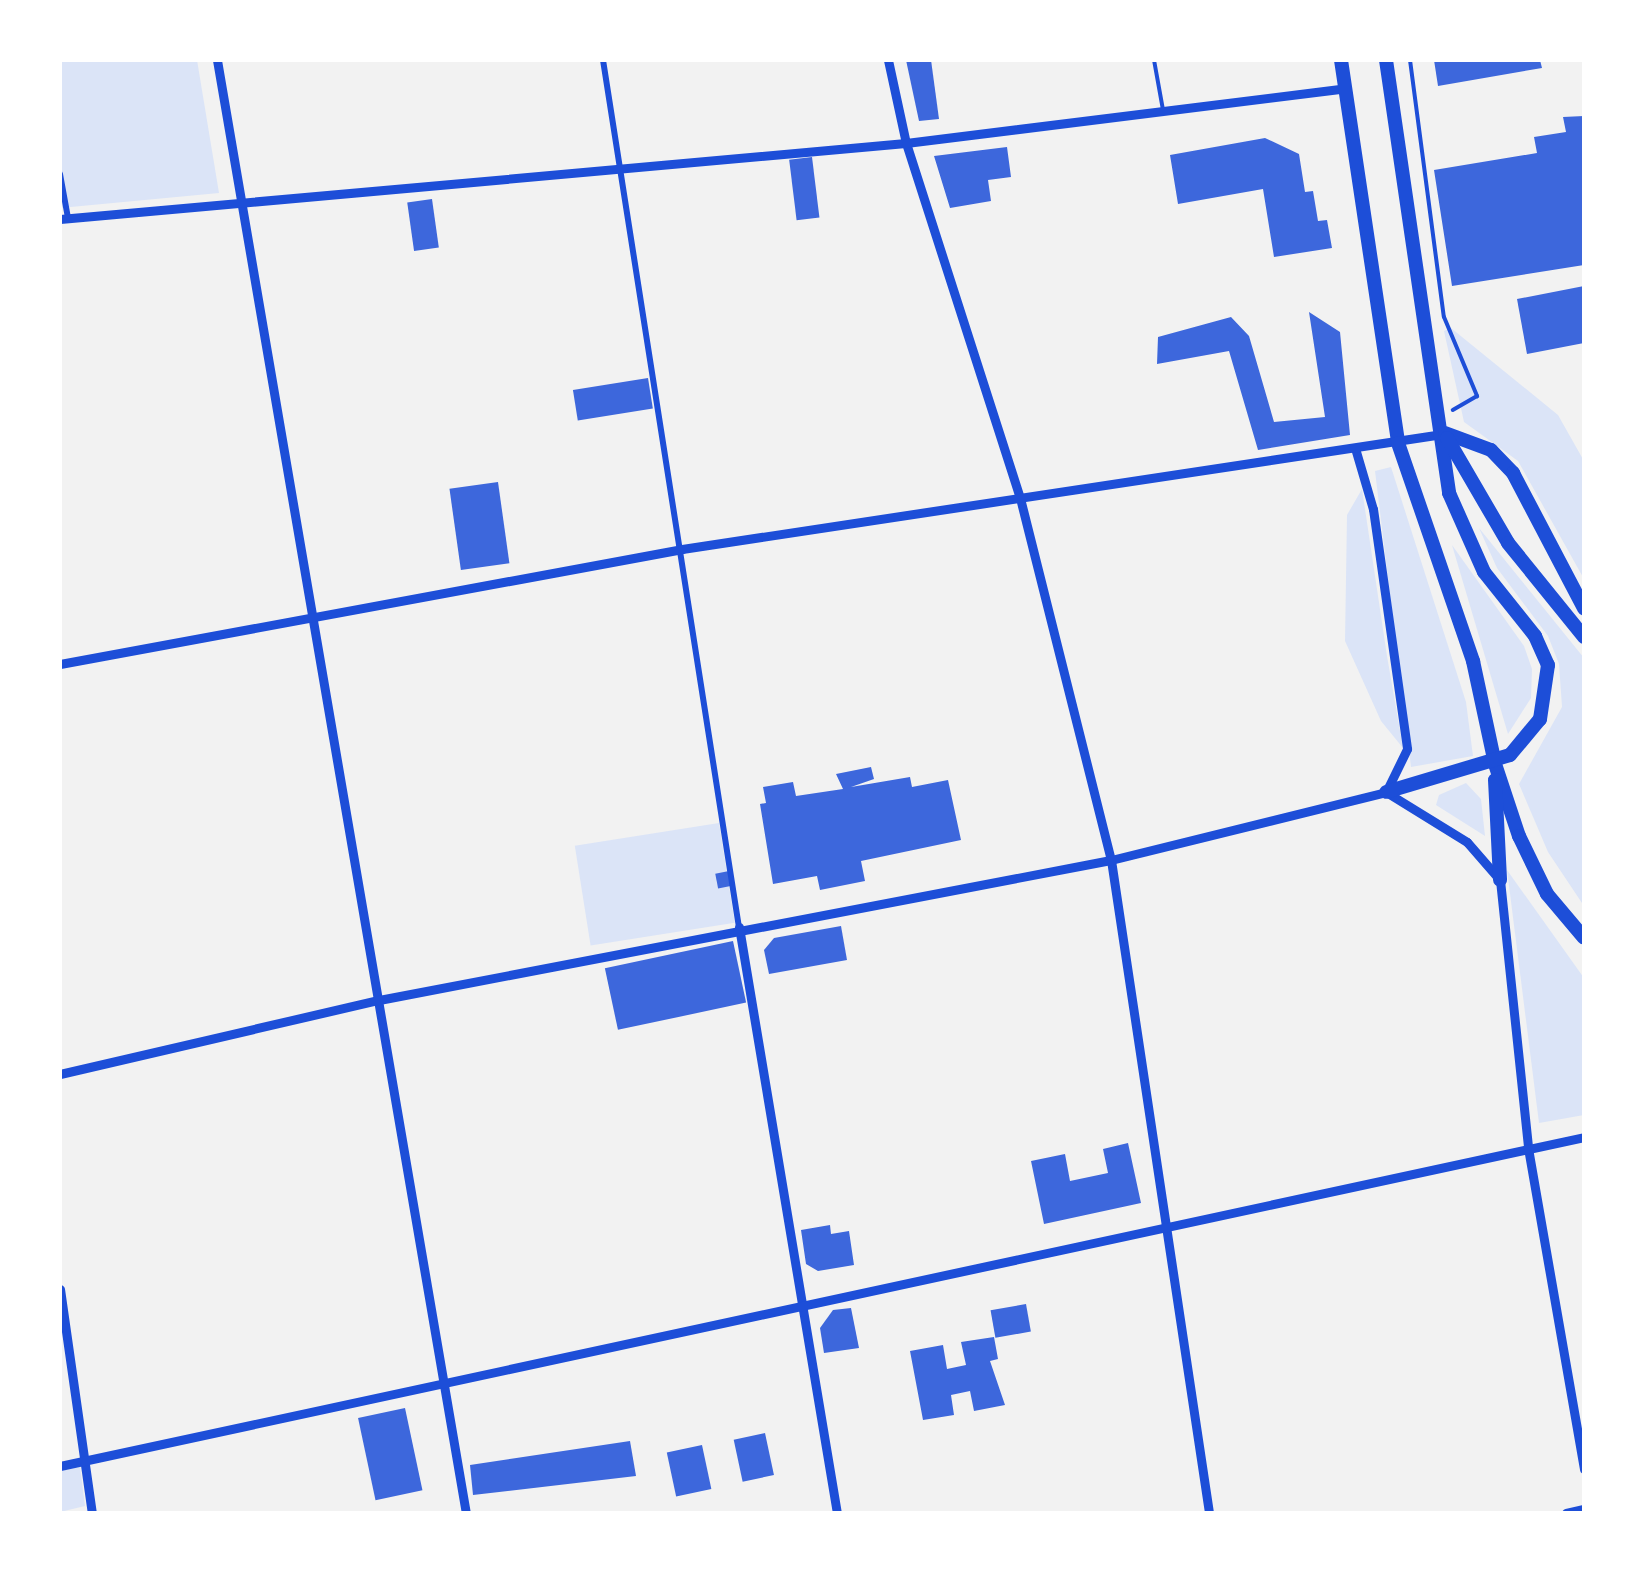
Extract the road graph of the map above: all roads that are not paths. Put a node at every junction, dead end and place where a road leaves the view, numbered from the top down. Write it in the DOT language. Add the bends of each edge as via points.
graph roads {
  1 [pos="218,60"];
  2 [pos="603,60"];
  3 [pos="888,60"];
  4 [pos="1154,60"];
  5 [pos="1341,60"];
  6 [pos="1386,60"];
  7 [pos="1342,89"];
  8 [pos="1163,111"];
  9 [pos="906,143"];
  10 [pos="617,171"];
  11 [pos="60,174"];
  12 [pos="241,201"];
  13 [pos="64,219"];
  14 [pos="1444,433"];
  15 [pos="1398,443"];
  16 [pos="1355,448"];
  17 [pos="1020,498"];
  18 [pos="682,549"];
  19 [pos="1584,608"];
  20 [pos="316,616"];
  21 [pos="1584,637"];
  22 [pos="60,664"];
  23 [pos="1495,764"];
  24 [pos="1386,792"];
  25 [pos="1111,860"];
  26 [pos="1500,880"];
  27 [pos="739,927"];
  28 [pos="1584,938"];
  29 [pos="378,1000"];
  30 [pos="60,1074"];
  31 [pos="1584,1138"];
  32 [pos="1528,1148"];
  33 [pos="1167,1225"];
  34 [pos="60,1289"];
  35 [pos="804,1303"];
  36 [pos="445,1381"];
  37 [pos="85,1461"];
  38 [pos="60,1466"];
  39 [pos="1584,1469"];
  40 [pos="1584,1509"];
  41 [pos="92,1513"];
  42 [pos="466,1513"];
  43 [pos="837,1513"];
  44 [pos="1209,1513"];
  45 [pos="1566,1513"];
  1 -- 12 [label="street"];
  2 -- 10 [label="street"];
  3 -- 9 [label="street"];
  4 -- 8 [label="lane"];
  5 -- 7 [label="highway"];
  6 -- 14 [label="highway"];
  7 -- 8 [label="street"];
  7 -- 15 [label="highway"];
  8 -- 9 [label="street"];
  9 -- 10 [label="street"];
  9 -- 17 [label="street"];
  10 -- 12 [label="street"];
  10 -- 18 [label="street"];
  11 -- 13 [label="street"];
  12 -- 13 [label="street"];
  12 -- 20 [label="street"];
  14 -- 15 [label="street"];
  14 -- 19 [label="highway" via="1491,450 1512,473"];
  14 -- 21 [label="highway" via="1508,543"];
  14 -- 23 [label="highway" via="1450,493 1466,536 1548,664 1535,729"];
  15 -- 16 [label="street"];
  15 -- 23 [label="highway" via="1473,661"];
  16 -- 17 [label="street"];
  16 -- 24 [label="street" via="1374,508 1407,749"];
  17 -- 18 [label="street"];
  17 -- 25 [label="street"];
  18 -- 20 [label="street"];
  18 -- 27 [label="street"];
  20 -- 22 [label="street"];
  20 -- 29 [label="street"];
  23 -- 24 [label="highway"];
  23 -- 26 [label="highway"];
  23 -- 28 [label="highway" via="1537,877"];
  24 -- 25 [label="street"];
  24 -- 26 [label="street" via="1466,842"];
  25 -- 27 [label="street"];
  25 -- 33 [label="street"];
  26 -- 32 [label="street"];
  27 -- 29 [label="street"];
  27 -- 35 [label="street"];
  29 -- 30 [label="street"];
  29 -- 36 [label="street"];
  31 -- 32 [label="street"];
  32 -- 33 [label="street"];
  32 -- 39 [label="street"];
  33 -- 35 [label="street"];
  33 -- 44 [label="street"];
  34 -- 37 [label="street"];
  35 -- 36 [label="street"];
  35 -- 43 [label="street"];
  36 -- 37 [label="street"];
  36 -- 42 [label="street"];
  37 -- 38 [label="street"];
  37 -- 41 [label="street"];
  40 -- 45 [label="street"];
}
